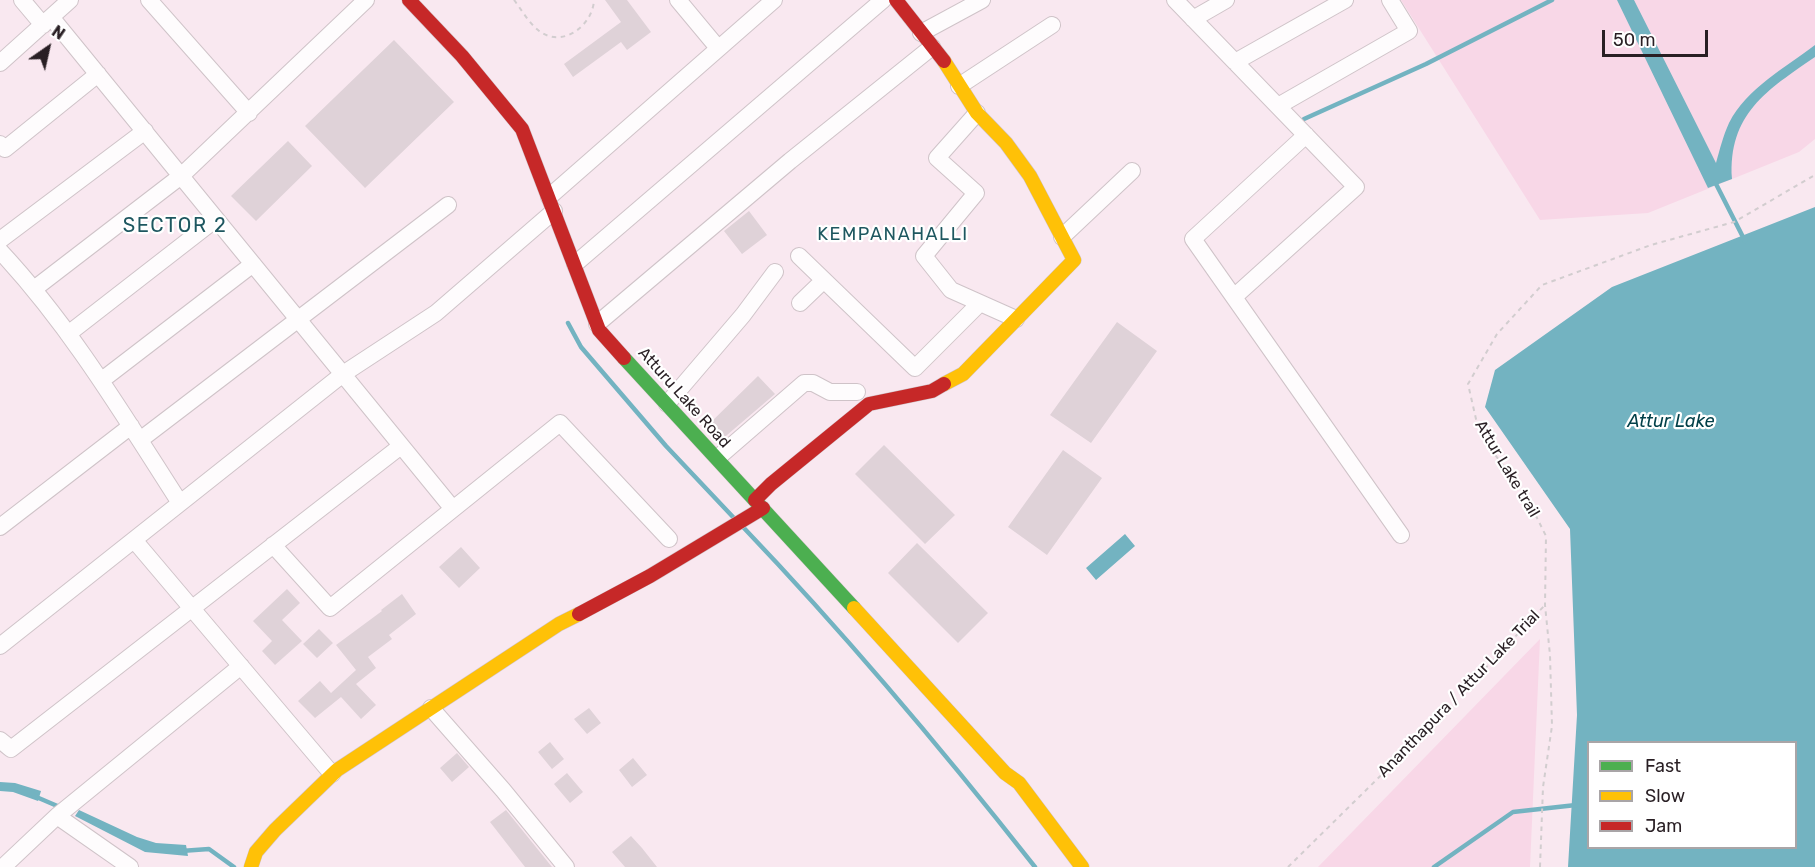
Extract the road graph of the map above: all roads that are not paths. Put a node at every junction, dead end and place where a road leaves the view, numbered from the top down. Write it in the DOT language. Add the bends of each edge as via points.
graph roads {
  1 [pos="22,0"];
  2 [pos="70,0"];
  3 [pos="149,0"];
  4 [pos="366,0"];
  5 [pos="409,0"];
  6 [pos="678,0"];
  7 [pos="774,0"];
  8 [pos="883,0"];
  9 [pos="896,0"];
  10 [pos="982,0"];
  11 [pos="1175,0"];
  12 [pos="1226,0"];
  13 [pos="1345,0"];
  14 [pos="1390,0"];
  15 [pos="1193,19"];
  16 [pos="47,21"];
  17 [pos="1052,25"];
  18 [pos="921,33"];
  19 [pos="932,47"];
  20 [pos="718,48"];
  21 [pos="1235,62"];
  22 [pos="0,63"];
  23 [pos="98,74"];
  24 [pos="959,86"];
  25 [pos="1278,106"];
  26 [pos="249,112"];
  27 [pos="977,113"];
  28 [pos="145,131"];
  29 [pos="1306,135"];
  30 [pos="0,144"];
  31 [pos="1132,171"];
  32 [pos="181,176"];
  33 [pos="551,204"];
  34 [pos="447,205"];
  35 [pos="216,219"];
  36 [pos="1062,237"];
  37 [pos="0,240"];
  38 [pos="0,252"];
  39 [pos="799,256"];
  40 [pos="253,264"];
  41 [pos="574,264"];
  42 [pos="775,272"];
  43 [pos="824,280"];
  44 [pos="34,289"];
  45 [pos="1234,297"];
  46 [pos="800,303"];
  47 [pos="980,303"];
  48 [pos="298,319"];
  49 [pos="1016,319"];
  50 [pos="597,324"];
  51 [pos="68,334"];
  52 [pos="915,368"];
  53 [pos="343,374"];
  54 [pos="102,380"];
  55 [pos="932,391"];
  56 [pos="857,392"];
  57 [pos="667,404"];
  58 [pos="135,433"];
  59 [pos="401,446"];
  60 [pos="722,454"];
  61 [pos="180,503"];
  62 [pos="759,504"];
  63 [pos="453,509"];
  64 [pos="0,527"];
  65 [pos="1401,535"];
  66 [pos="669,539"];
  67 [pos="134,540"];
  68 [pos="273,545"];
  69 [pos="192,608"];
  70 [pos="2,642"];
  71 [pos="241,666"];
  72 [pos="431,708"];
  73 [pos="0,740"];
  74 [pos="1005,773"];
  75 [pos="332,774"];
  76 [pos="1008,792"];
  77 [pos="57,816"];
  78 [pos="124,865"];
  79 [pos="3,867"];
  80 [pos="251,867"];
  81 [pos="566,867"];
  82 [pos="1082,867"];
  1 -- 16 [label="street"];
  2 -- 16 [label="street"];
  3 -- 26 [label="street"];
  4 -- 26 [label="street"];
  5 -- 33 [label="street, Atturu Lake Road" via="522,129"];
  6 -- 20 [label="street"];
  7 -- 20 [label="street"];
  8 -- 41 [label="street"];
  9 -- 18 [label="street"];
  10 -- 18 [label="street"];
  11 -- 15 [label="street"];
  12 -- 15 [label="street"];
  13 -- 21 [label="street"];
  14 -- 25 [label="street" via="1410,32"];
  15 -- 21 [label="street"];
  16 -- 22 [label="street"];
  16 -- 23 [label="street"];
  17 -- 24 [label="street"];
  18 -- 19 [label="street"];
  19 -- 24 [label="street"];
  19 -- 50 [label="street"];
  20 -- 33 [label="street"];
  21 -- 25 [label="street"];
  23 -- 28 [label="street"];
  23 -- 30 [label="street" via="5,149"];
  24 -- 27 [label="street"];
  25 -- 29 [label="street"];
  26 -- 32 [label="street"];
  27 -- 36 [label="street" via="1030,176"];
  27 -- 47 [label="street" via="937,158 976,193 924,256 951,290"];
  28 -- 32 [label="street"];
  28 -- 37 [label="street"];
  29 -- 45 [label="street" via="1193,239"];
  29 -- 45 [label="street" via="1356,187"];
  31 -- 36 [label="street"];
  32 -- 35 [label="street"];
  32 -- 44 [label="street"];
  33 -- 41 [label="street, Atturu Lake Road"];
  33 -- 53 [label="street" via="436,313"];
  34 -- 48 [label="street"];
  35 -- 40 [label="street"];
  35 -- 51 [label="street"];
  36 -- 49 [label="street" via="1074,260"];
  38 -- 44 [label="street"];
  39 -- 43 [label="street"];
  40 -- 48 [label="street"];
  40 -- 54 [label="street"];
  41 -- 50 [label="street, Atturu Lake Road"];
  42 -- 57 [label="street"];
  43 -- 46 [label="street"];
  43 -- 52 [label="street"];
  44 -- 51 [label="street"];
  45 -- 65 [label="street"];
  47 -- 49 [label="street"];
  47 -- 52 [label="street"];
  48 -- 53 [label="street"];
  48 -- 58 [label="street"];
  49 -- 55 [label="street" via="963,374"];
  50 -- 57 [label="street, Atturu Lake Road"];
  51 -- 54 [label="street"];
  52 -- 55 [label="street"];
  53 -- 59 [label="street"];
  53 -- 61 [label="street"];
  54 -- 58 [label="street"];
  55 -- 62 [label="street" via="869,404 771,484"];
  56 -- 60 [label="street" via="830,392 804,383"];
  57 -- 62 [label="street, Atturu Lake Road"];
  58 -- 61 [label="street"];
  58 -- 64 [label="street"];
  59 -- 63 [label="street"];
  59 -- 68 [label="street"];
  61 -- 67 [label="street"];
  62 -- 72 [label="street" via="650,576 559,624"];
  62 -- 74 [label="street, Atturu Lake Road"];
  63 -- 66 [label="street" via="560,423"];
  63 -- 68 [label="street" via="330,608"];
  67 -- 69 [label="street"];
  67 -- 70 [label="street"];
  68 -- 69 [label="street"];
  69 -- 71 [label="street"];
  69 -- 73 [label="street" via="11,749"];
  71 -- 75 [label="street"];
  71 -- 77 [label="street"];
  72 -- 75 [label="street"];
  72 -- 81 [label="street"];
  74 -- 76 [label="street"];
  74 -- 82 [label="street, Atturu Lake Road" via="1019,783"];
  75 -- 80 [label="street" via="274,830 256,852"];
  77 -- 78 [label="street"];
  77 -- 79 [label="street"];
}
